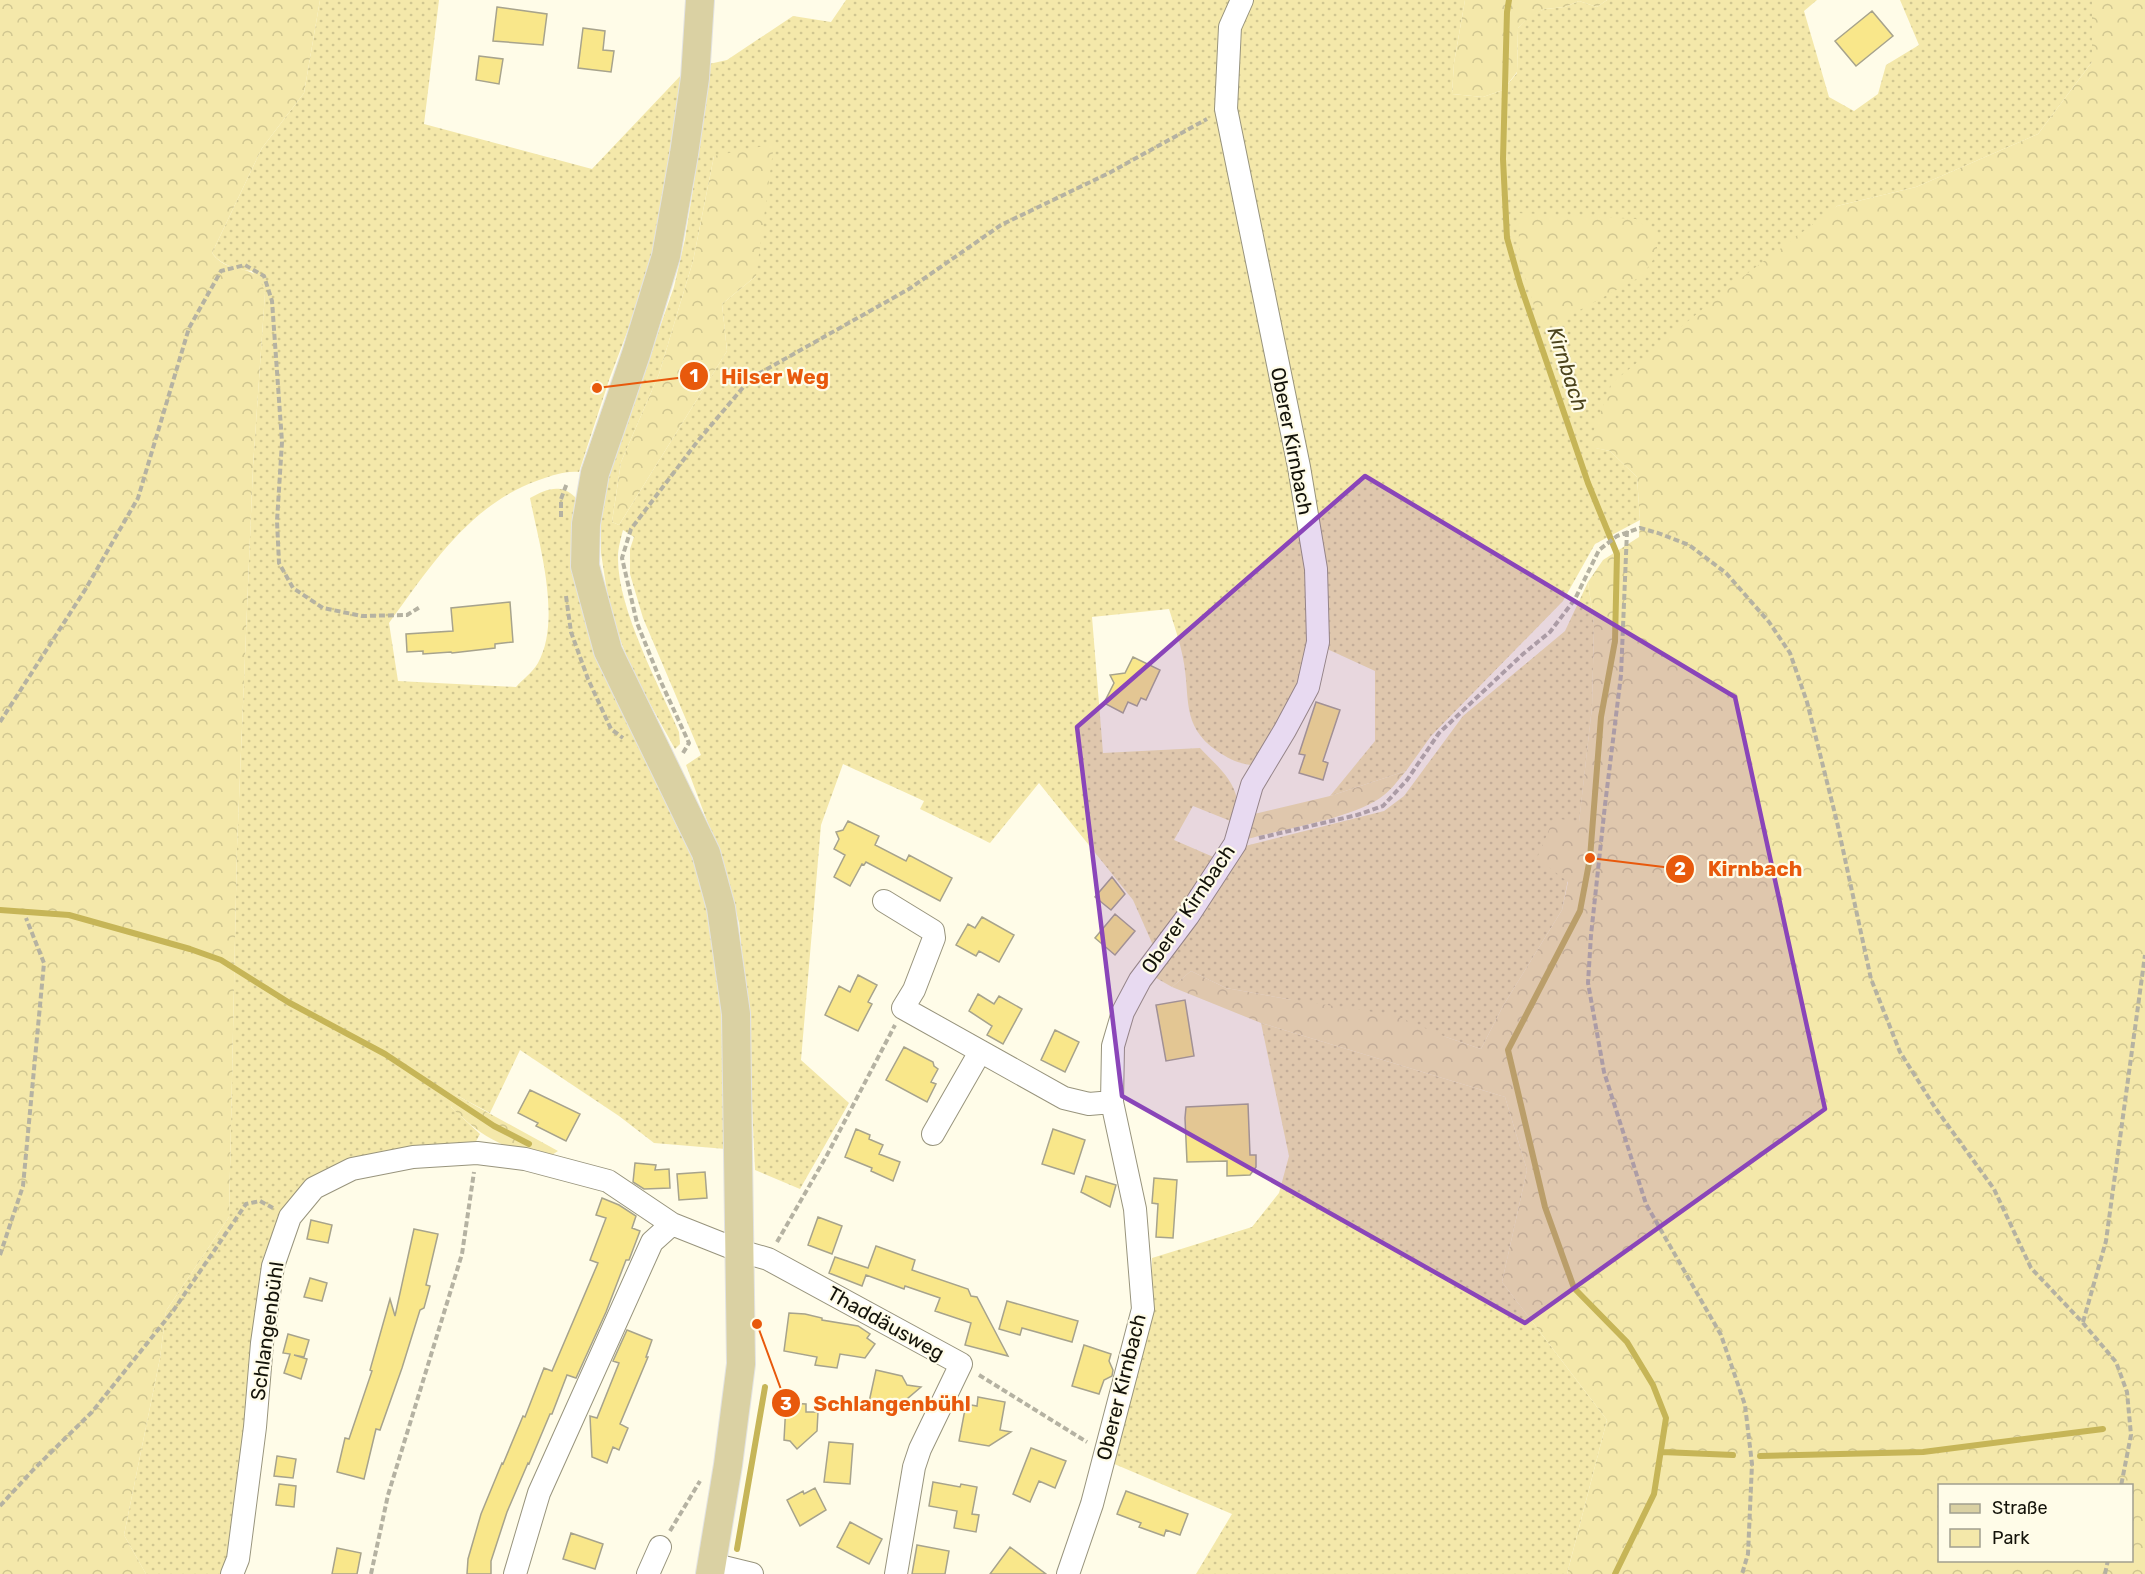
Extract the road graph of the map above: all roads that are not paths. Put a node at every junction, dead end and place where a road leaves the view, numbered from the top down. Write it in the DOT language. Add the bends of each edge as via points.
graph roads {
  1 [pos="700,0"];
  2 [pos="1242,0"];
  3 [pos="884,901"];
  4 [pos="980,1052"];
  5 [pos="1112,1102"];
  6 [pos="933,1134"];
  7 [pos="672,1224"];
  8 [pos="740,1251"];
  9 [pos="660,1547"];
  10 [pos="711,1569"];
  11 [pos="232,1574"];
  12 [pos="514,1574"];
  13 [pos="648,1574"];
  14 [pos="752,1574"];
  15 [pos="896,1574"];
  16 [pos="1068,1574"];
  1 -- 8 [label="main road" via="695,78 666,256 595,473 586,524 585,566 608,651 706,853 721,908 736,1014"];
  2 -- 5 [label="street, Oberer Kirnbach" via="1230,27 1227,109 1299,467 1316,569 1318,642 1308,687 1251,785 1235,844 1140,980 1123,1012 1113,1046"];
  3 -- 4 [label="street" via="933,931 934,938 914,990 903,1008"];
  4 -- 5 [label="street" via="1064,1098 1089,1104"];
  4 -- 6 [label="street"];
  5 -- 16 [label="street, Oberer Kirnbach" via="1135,1209 1143,1309 1092,1504"];
  7 -- 8 [label="street, Schlangenbühl"];
  7 -- 11 [label="street, Schlangenbühl" via="608,1180 525,1159 477,1154 413,1157 352,1169 314,1188 290,1217 273,1266 242,1536"];
  7 -- 12 [label="street" via="652,1242 539,1493"];
  8 -- 10 [label="main road" via="741,1364"];
  8 -- 15 [label="street, Thaddäusweg" via="768,1258 961,1364 914,1467"];
  9 -- 13 [label="street"];
  10 -- 14 [label="street"];
}
